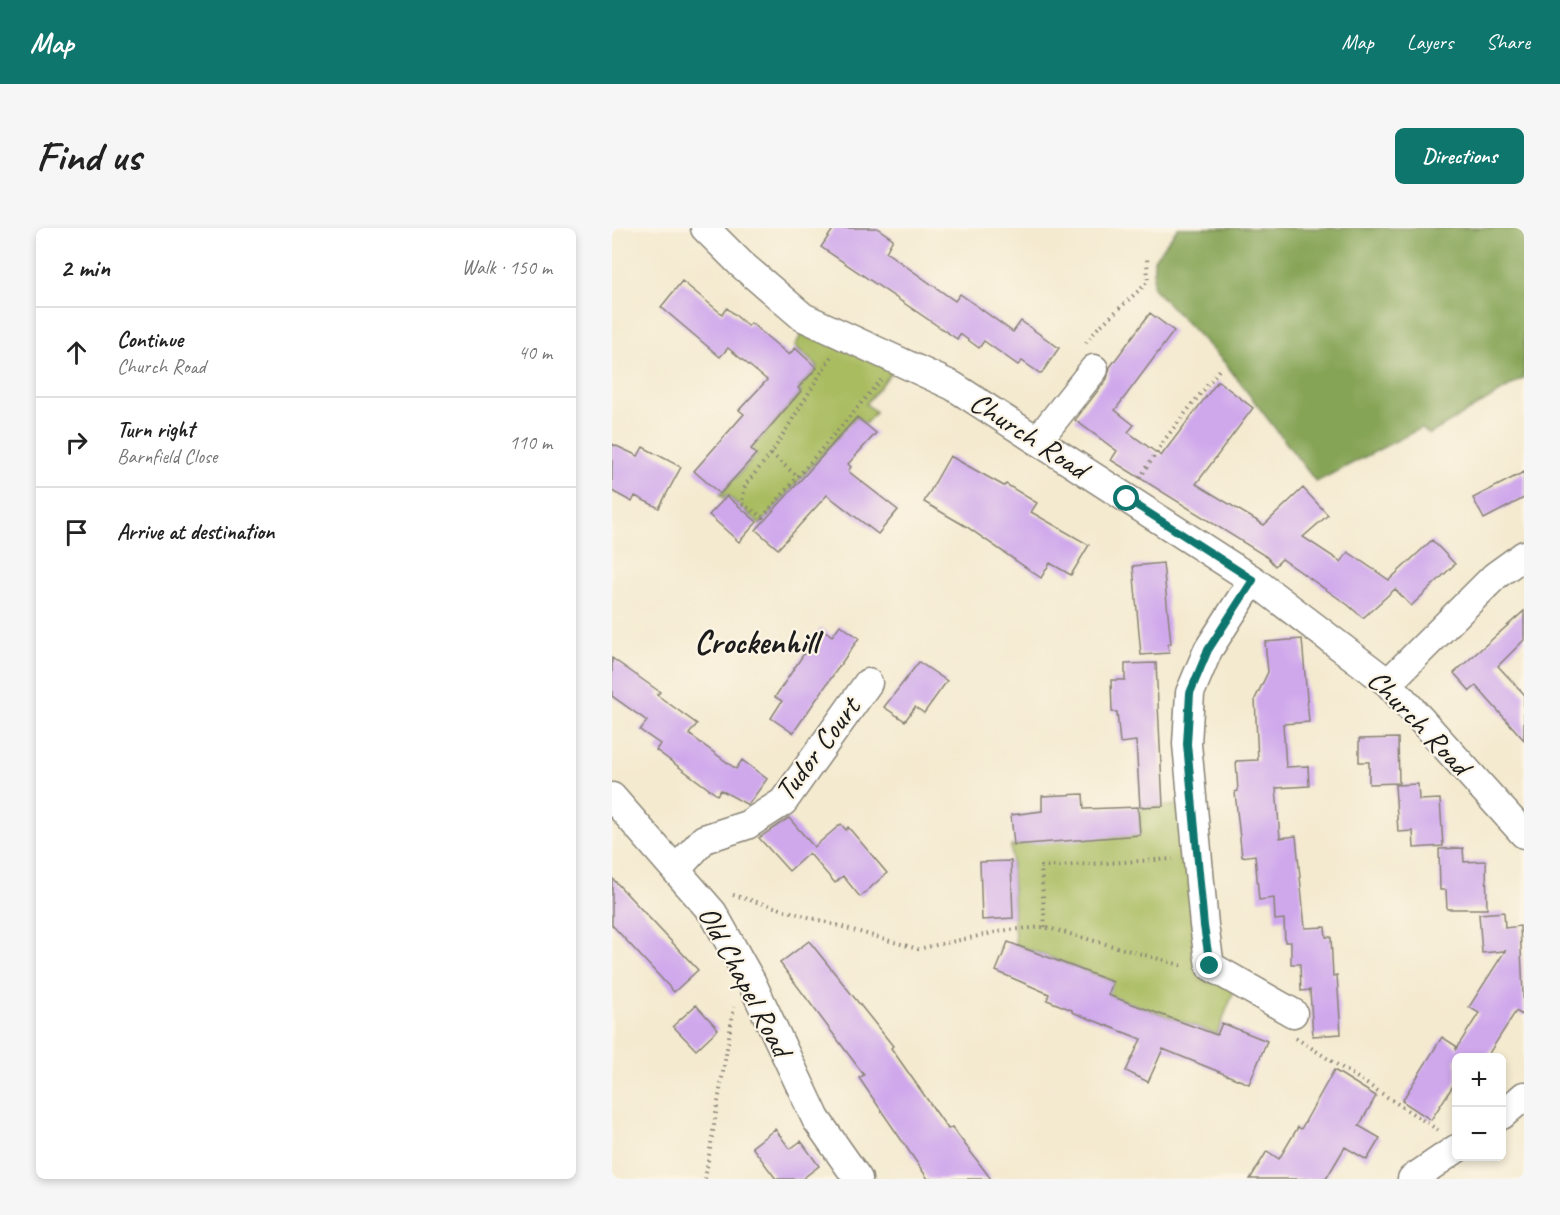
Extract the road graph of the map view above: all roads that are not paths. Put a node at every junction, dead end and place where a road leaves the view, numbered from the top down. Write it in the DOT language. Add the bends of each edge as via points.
graph roads {
  1 [pos="705,228"];
  2 [pos="1094,369"];
  3 [pos="1037,441"];
  4 [pos="1524,555"];
  5 [pos="1253,580"];
  6 [pos="867,683"];
  7 [pos="1388,683"];
  8 [pos="612,797"];
  9 [pos="1524,834"];
  10 [pos="676,870"];
  11 [pos="1294,1025"];
  12 [pos="1452,1143"];
  13 [pos="858,1179"];
  14 [pos="1412,1179"];
  1 -- 3 [label="street, Church Road" via="803,317 953,386"];
  2 -- 3 [label="street"];
  3 -- 5 [label="street, Church Road"];
  4 -- 7 [label="street" via="1495,576"];
  5 -- 7 [label="street, Church Road"];
  5 -- 11 [label="street" via="1208,650 1190,693 1187,744 1210,966"];
  6 -- 10 [label="street, Tudor Court" via="783,802 747,825 704,839"];
  7 -- 9 [label="street, Church Road"];
  8 -- 10 [label="street, Old Chapel Road"];
  10 -- 13 [label="street, Old Chapel Road" via="713,913 751,981 816,1119"];
  12 -- 14 [label="street"];
}
